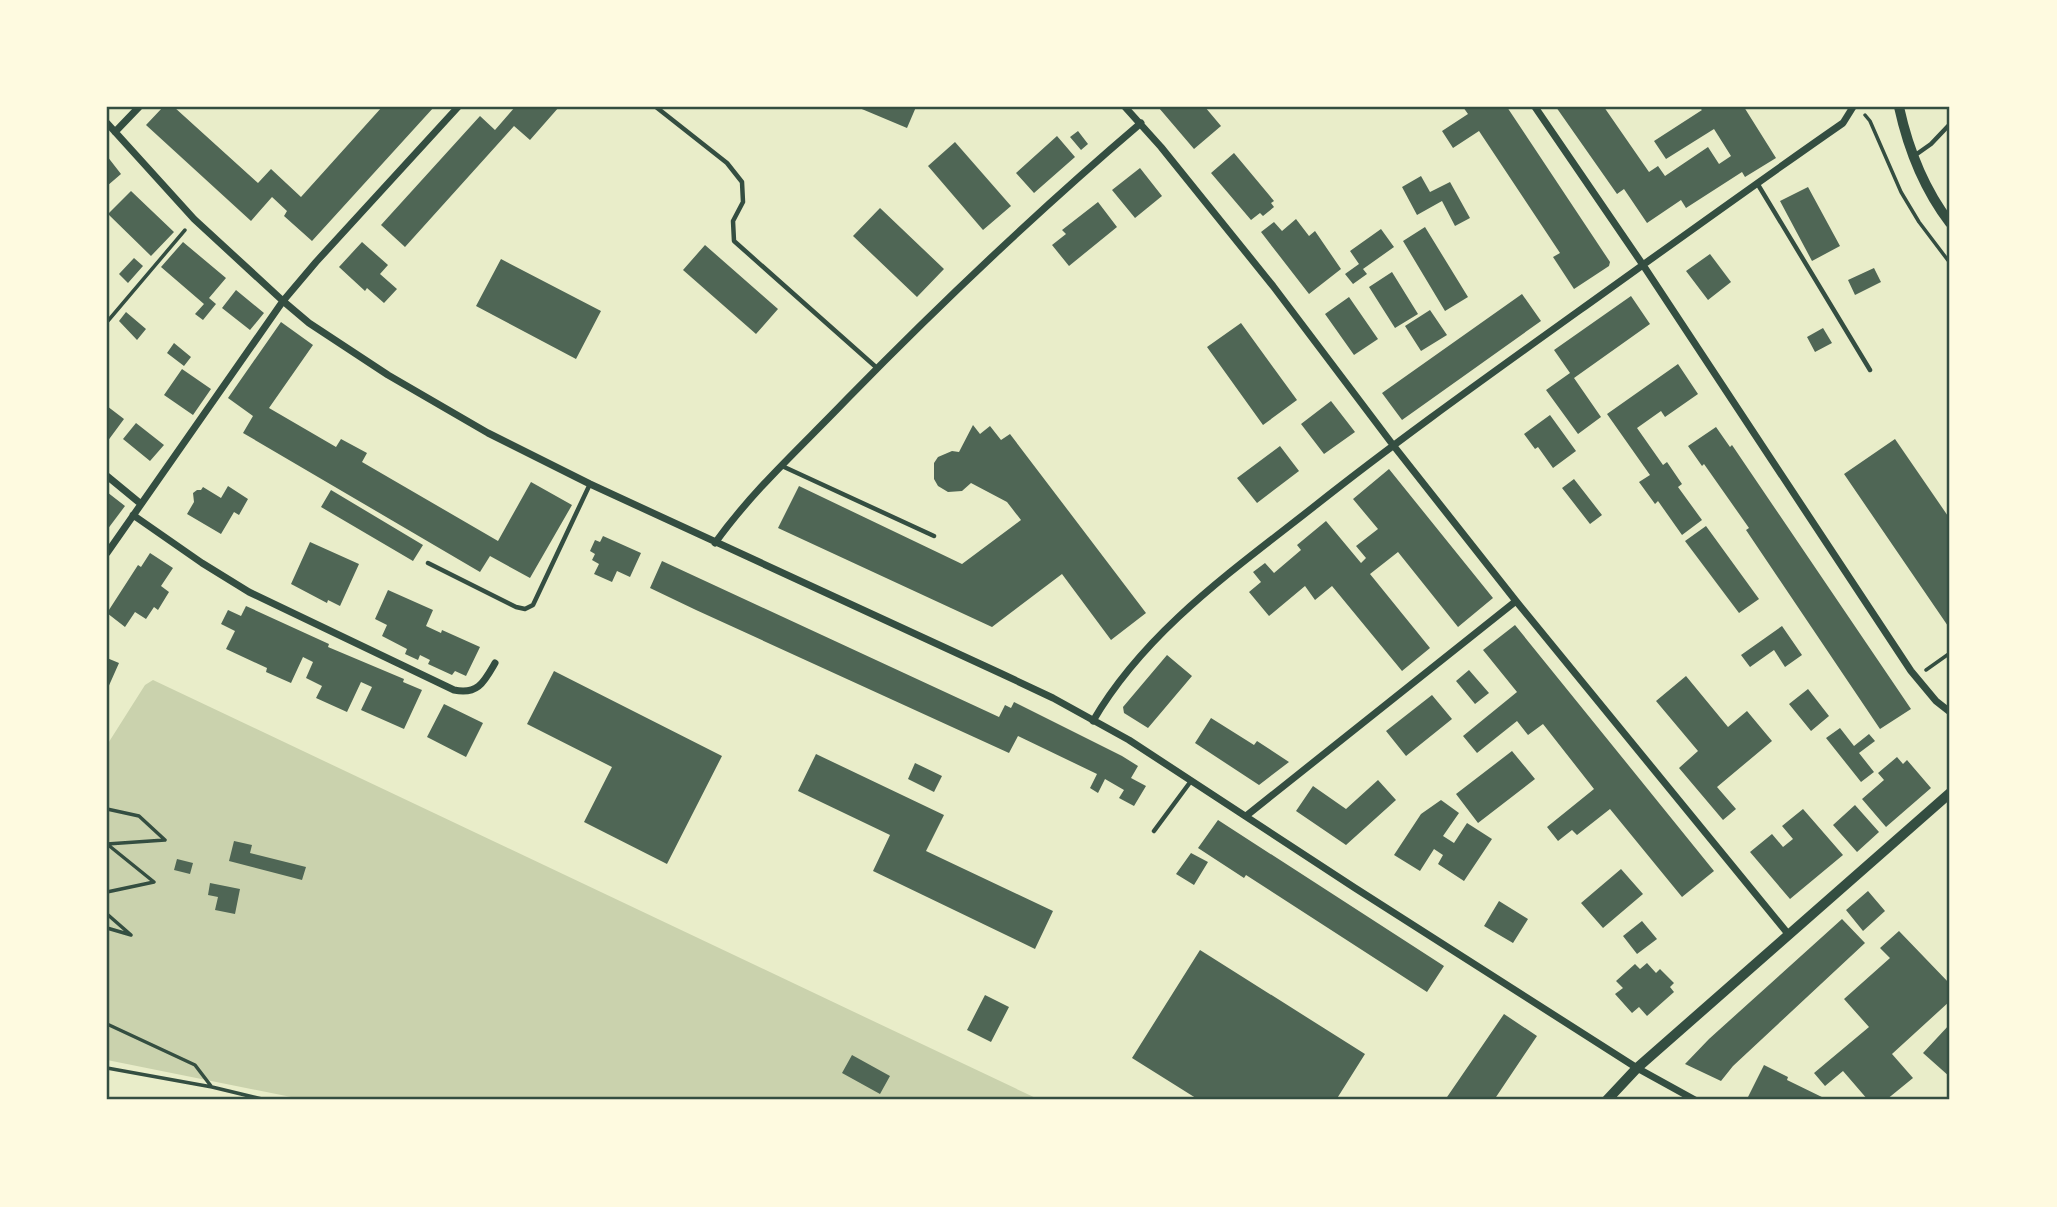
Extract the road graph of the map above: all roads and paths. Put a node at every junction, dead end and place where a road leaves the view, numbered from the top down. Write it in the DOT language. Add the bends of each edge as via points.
graph roads {
  1 [pos="139,107"];
  2 [pos="457,107"];
  3 [pos="656,107"];
  4 [pos="1125,107"];
  5 [pos="1535,107"];
  6 [pos="1853,107"];
  7 [pos="1899,107"];
  8 [pos="1863,114"];
  9 [pos="107,123"];
  10 [pos="1141,123"];
  11 [pos="1950,124"];
  12 [pos="115,132"];
  13 [pos="1913,156"];
  14 [pos="1756,183"];
  15 [pos="194,219"];
  16 [pos="1950,223"];
  17 [pos="1950,263"];
  18 [pos="1643,265"];
  19 [pos="283,301"];
  20 [pos="107,322"];
  21 [pos="878,368"];
  22 [pos="1870,370"];
  23 [pos="1393,445"];
  24 [pos="782,466"];
  25 [pos="107,476"];
  26 [pos="590,484"];
  27 [pos="141,504"];
  28 [pos="133,515"];
  29 [pos="934,536"];
  30 [pos="715,543"];
  31 [pos="107,553"];
  32 [pos="428,562"];
  33 [pos="1516,601"];
  34 [pos="1950,653"];
  35 [pos="495,663"];
  36 [pos="1916,677"];
  37 [pos="1950,712"];
  38 [pos="1093,721"];
  39 [pos="1192,781"];
  40 [pos="1950,793"];
  41 [pos="107,809"];
  42 [pos="1246,816"];
  43 [pos="1154,831"];
  44 [pos="107,892"];
  45 [pos="107,914"];
  46 [pos="107,928"];
  47 [pos="1789,935"];
  48 [pos="107,1024"];
  49 [pos="107,1068"];
  50 [pos="1637,1069"];
  51 [pos="212,1087"];
  52 [pos="266,1100"];
  53 [pos="1607,1100"];
  54 [pos="1695,1100"];
  1 -- 12 [label="street"];
  2 -- 19 [label="street"];
  3 -- 21 [label="lane" via="727,163 742,182 743,202 733,220 734,241"];
  4 -- 10 [label="street"];
  5 -- 18 [label="street"];
  6 -- 14 [label="street" via="1843,122"];
  7 -- 13 [label="street"];
  8 -- 17 [label="path" via="1901,192"];
  9 -- 12 [label="street"];
  10 -- 21 [label="street"];
  10 -- 23 [label="street"];
  11 -- 13 [label="lane"];
  12 -- 15 [label="street"];
  13 -- 16 [label="street"];
  14 -- 18 [label="street"];
  14 -- 22 [label="lane"];
  15 -- 19 [label="street"];
  15 -- 20 [label="path"];
  18 -- 23 [label="street"];
  18 -- 36 [label="street"];
  19 -- 26 [label="street" via="349,350 437,404"];
  19 -- 27 [label="street"];
  21 -- 24 [label="street"];
  23 -- 33 [label="street"];
  23 -- 38 [label="street" via="1156,637"];
  24 -- 29 [label="lane"];
  24 -- 30 [label="street"];
  25 -- 27 [label="street"];
  26 -- 30 [label="street"];
  26 -- 32 [label="lane" via="533,605 525,609"];
  27 -- 28 [label="street"];
  28 -- 31 [label="street"];
  28 -- 35 [label="street" via="249,592 454,690 479,687"];
  30 -- 38 [label="street" via="1000,673"];
  33 -- 42 [label="street"];
  33 -- 47 [label="street"];
  34 -- 36 [label="path"];
  36 -- 37 [label="street"];
  38 -- 39 [label="street"];
  39 -- 42 [label="street"];
  39 -- 43 [label="lane"];
  40 -- 47 [label="street"];
  41 -- 44 [label="path" via="139,816 165,840 107,844 154,882"];
  42 -- 50 [label="street"];
  45 -- 46 [label="path" via="131,935"];
  47 -- 50 [label="street"];
  48 -- 51 [label="path" via="195,1065"];
  49 -- 51 [label="path"];
  50 -- 53 [label="street"];
  50 -- 54 [label="street"];
  51 -- 52 [label="path"];
}
